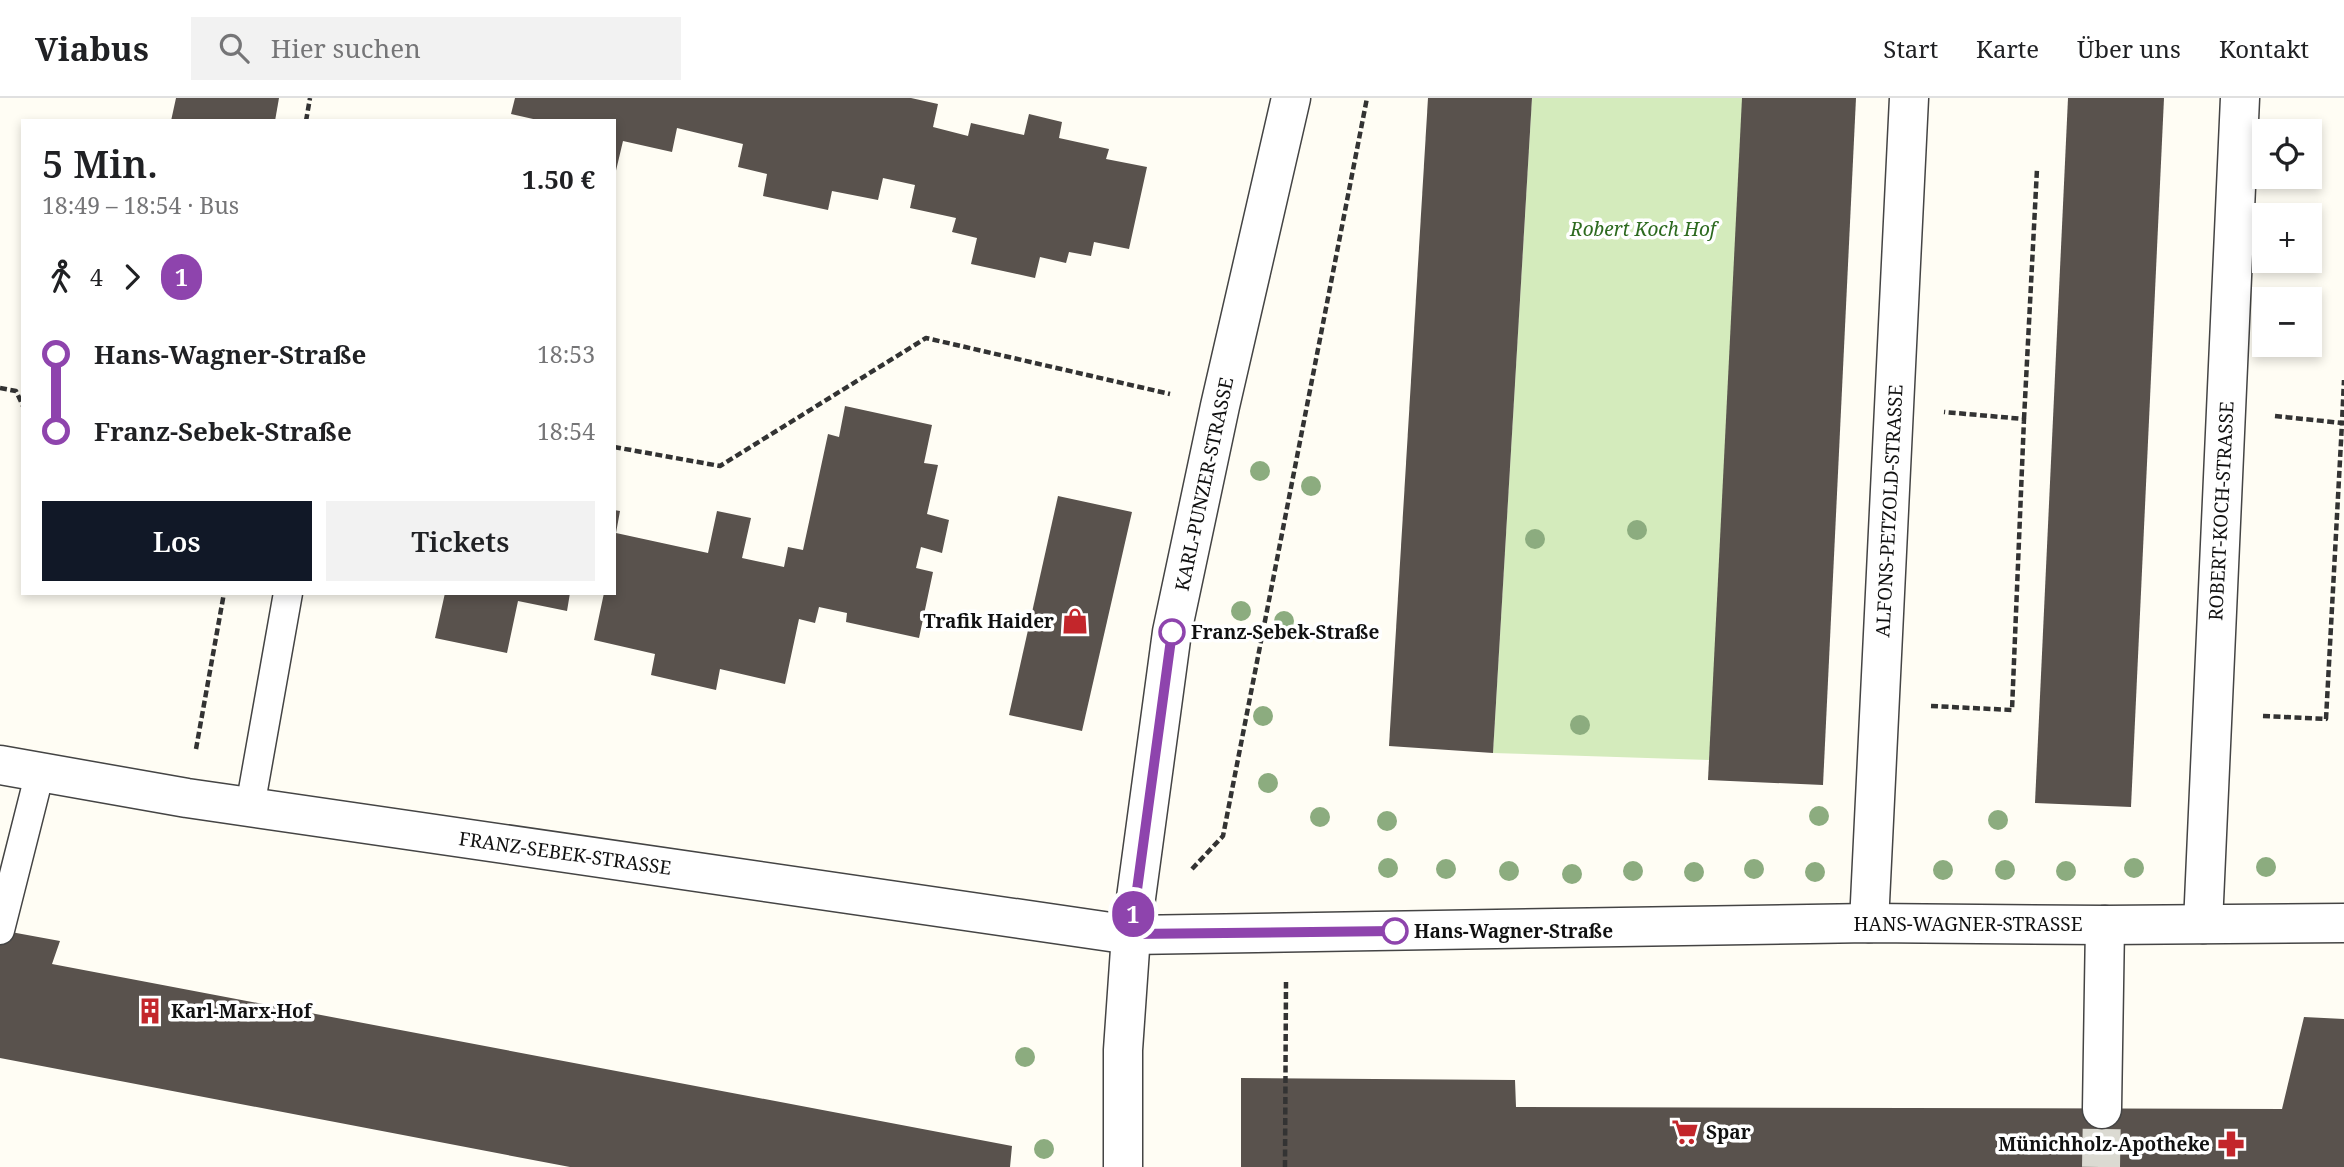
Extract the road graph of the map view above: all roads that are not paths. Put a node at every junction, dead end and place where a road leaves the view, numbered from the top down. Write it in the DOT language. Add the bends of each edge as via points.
graph roads {
  1 [pos="1291,98"];
  2 [pos="1909,98"];
  3 [pos="2240,98"];
  4 [pos="288,595"];
  5 [pos="0,765"];
  6 [pos="40,772"];
  7 [pos="250,807"];
  8 [pos="1869,923"];
  9 [pos="2344,923"];
  10 [pos="2203,924"];
  11 [pos="2105,925"];
  12 [pos="0,930"];
  13 [pos="1131,934"];
  14 [pos="2102,1109"];
  15 [pos="1123,1167"];
  1 -- 13 [label="street, KARL-PUNZER-STRASSE" via="1172,632"];
  2 -- 8 [label="street, ALFONS-PETZOLD-STRASSE"];
  3 -- 10 [label="street, ROBERT-KOCH-STRASSE"];
  4 -- 7 [label="lane"];
  5 -- 6 [label="street, FRANZ-SEBEK-STRASSE"];
  6 -- 7 [label="street, FRANZ-SEBEK-STRASSE"];
  6 -- 12 [label="lane"];
  7 -- 13 [label="street, FRANZ-SEBEK-STRASSE"];
  8 -- 11 [label="street, HANS-WAGNER-STRASSE"];
  8 -- 13 [label="street, HANS-WAGNER-STRASSE"];
  9 -- 10 [label="street, HANS-WAGNER-STRASSE"];
  10 -- 11 [label="street, HANS-WAGNER-STRASSE"];
  11 -- 14 [label="street"];
  13 -- 15 [label="street, KARL-PUNZER-STRASSE" via="1123,1050"];
}
